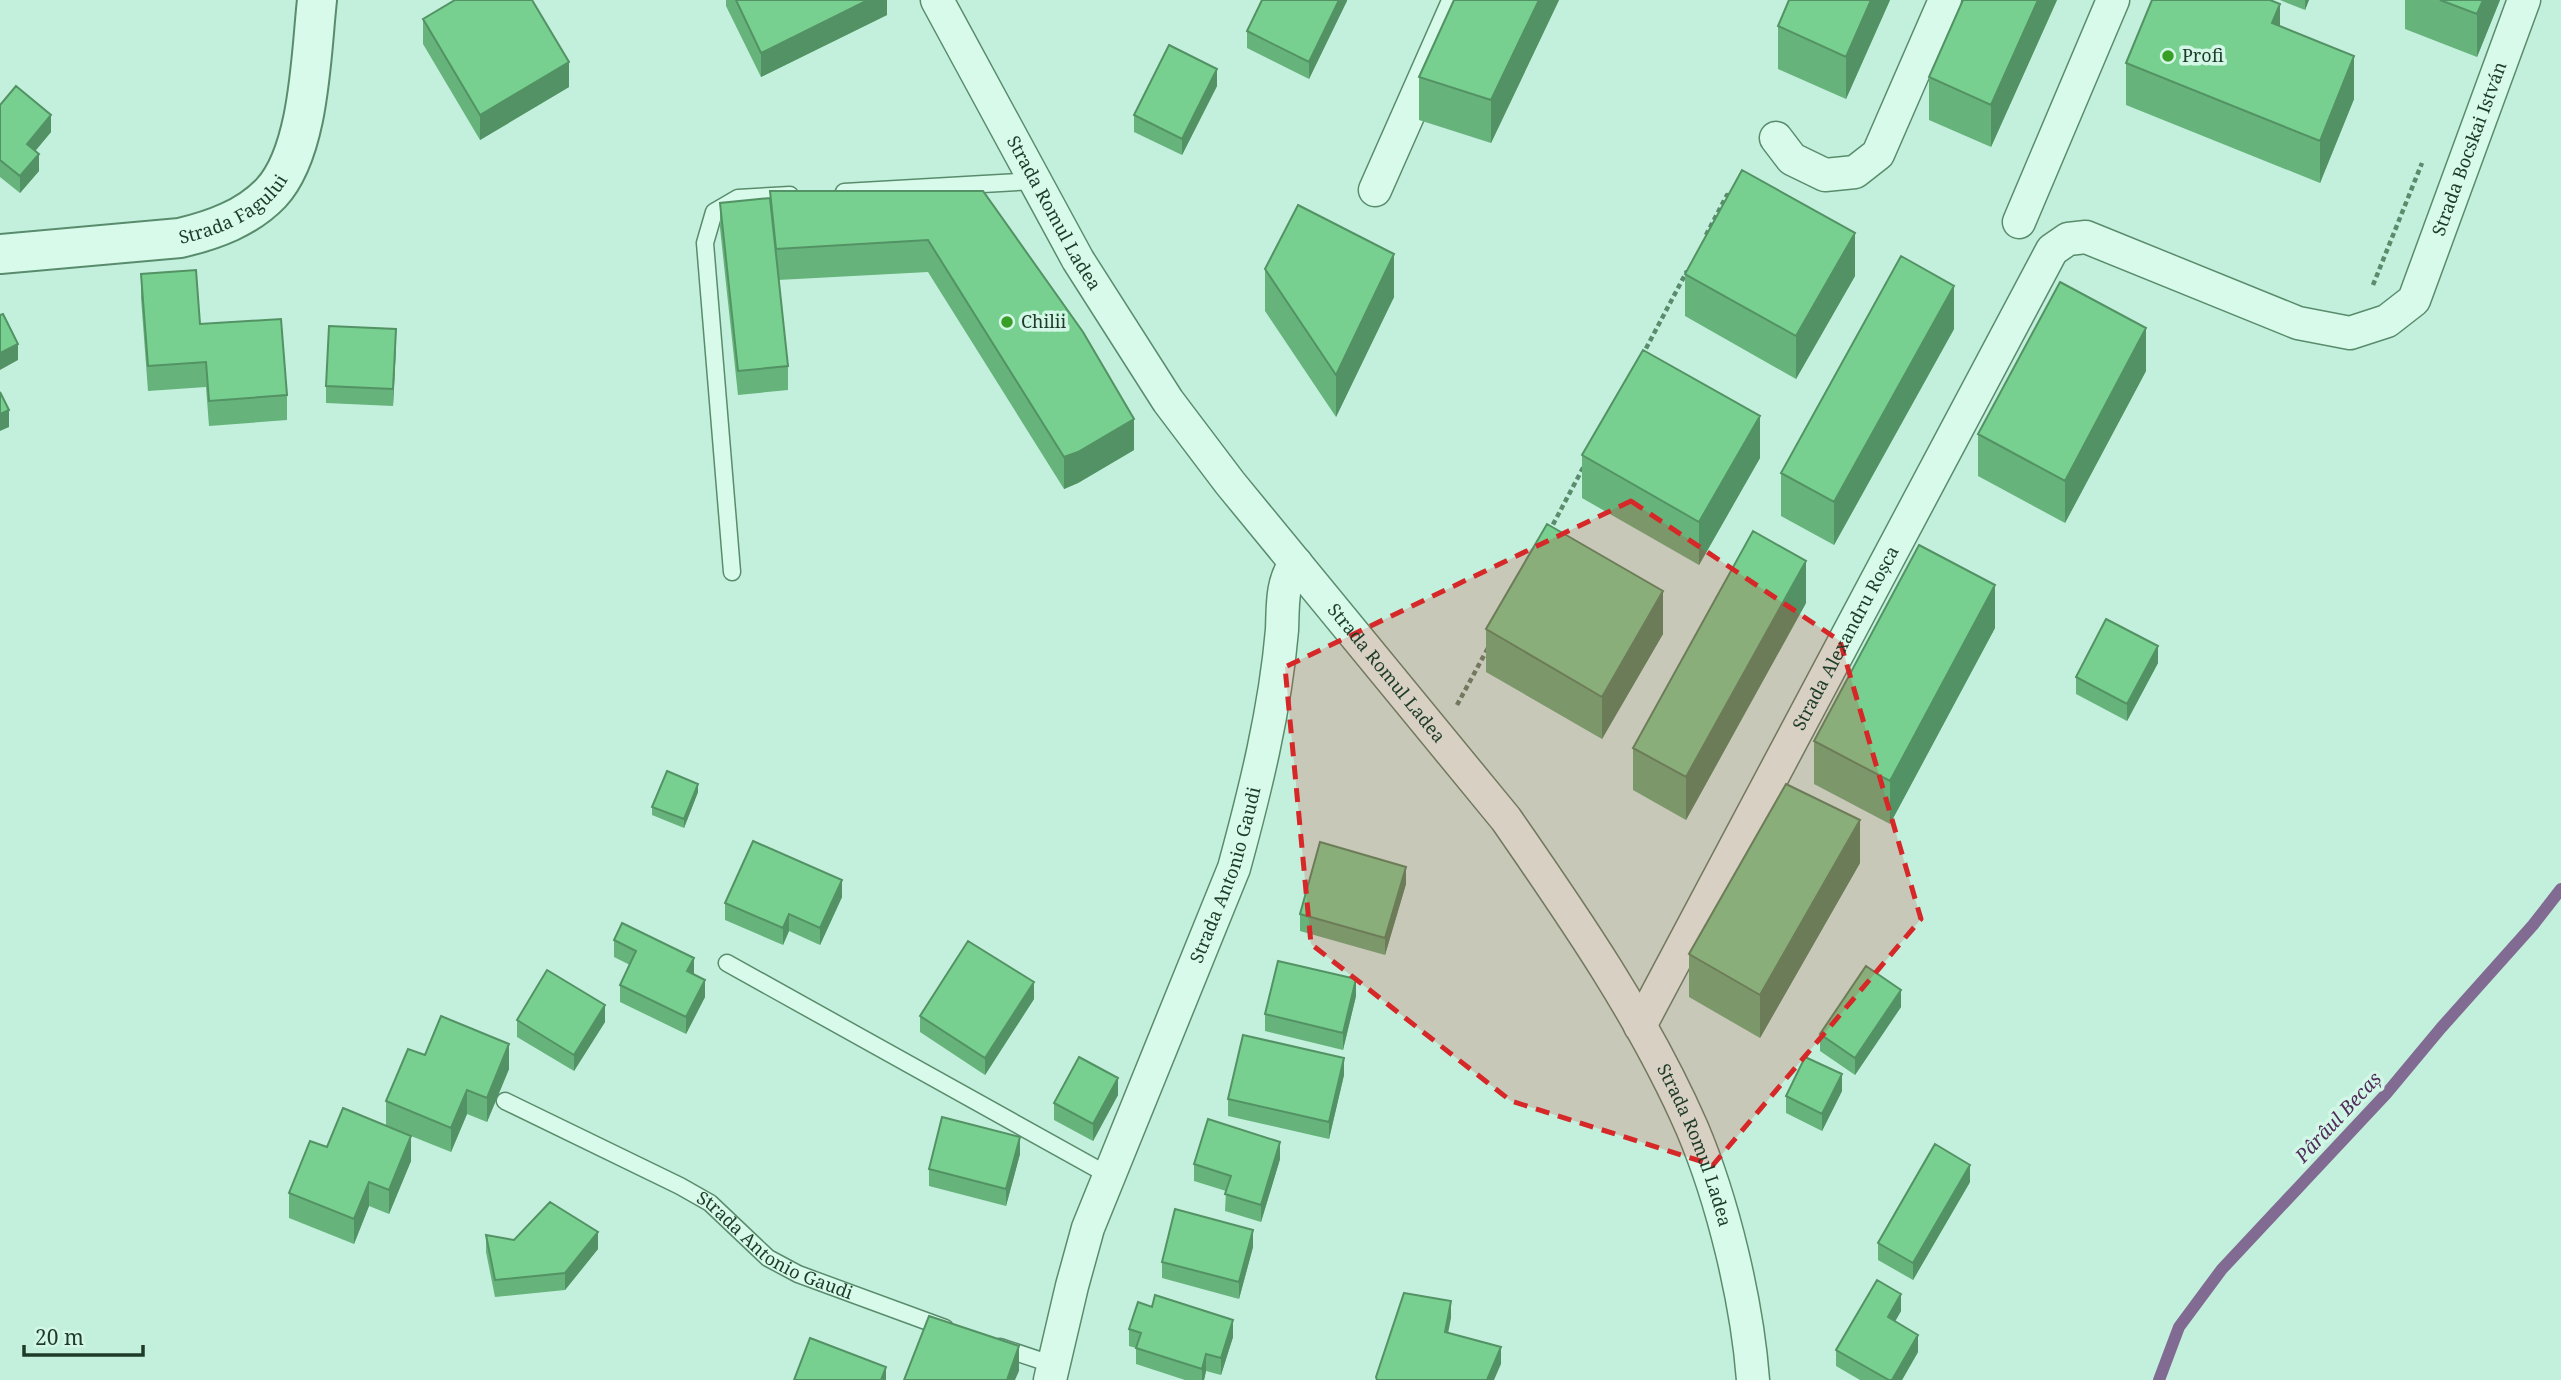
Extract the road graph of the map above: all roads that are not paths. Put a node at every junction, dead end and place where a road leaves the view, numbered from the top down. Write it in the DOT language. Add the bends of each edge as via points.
graph roads {
  1 [pos="317,0"];
  2 [pos="937,0"];
  3 [pos="1459,0"];
  4 [pos="1945,0"];
  5 [pos="2113,0"];
  6 [pos="2524,0"];
  7 [pos="1776,138"];
  8 [pos="1035,181"];
  9 [pos="1375,190"];
  10 [pos="833,193"];
  11 [pos="806,194"];
  12 [pos="2019,222"];
  13 [pos="2052,250"];
  14 [pos="0,254"];
  15 [pos="1296,564"];
  16 [pos="732,572"];
  17 [pos="727,963"];
  18 [pos="1640,1026"];
  19 [pos="505,1101"];
  20 [pos="1108,1175"];
  21 [pos="960,1333"];
  22 [pos="983,1341"];
  23 [pos="1052,1373"];
  24 [pos="1754,1380"];
  1 -- 14 [label="street, Strada Fagului" via="298,137 281,179 254,208 224,225 180,238"];
  2 -- 8 [label="street, Strada Romul Ladea"];
  3 -- 9 [label="street"];
  4 -- 7 [label="street" via="1878,154 1856,172 1825,175 1792,159"];
  5 -- 12 [label="street"];
  6 -- 13 [label="street, Strada Bocskai István" via="2414,300 2387,321 2350,333 2298,323 2085,237 2068,239"];
  8 -- 10 [label="lane"];
  8 -- 15 [label="street, Strada Romul Ladea" via="1078,260 1168,401"];
  11 -- 16 [label="lane" via="738,198 714,212 705,243"];
  13 -- 18 [label="street, Strada Alexandru Roșca"];
  15 -- 18 [label="street, Strada Romul Ladea" via="1506,819"];
  15 -- 20 [label="street, Strada Antonio Gaudi" via="1284,590 1280,655 1234,868"];
  17 -- 20 [label="lane"];
  18 -- 24 [label="street, Strada Romul Ladea" via="1692,1130 1716,1198 1750,1341"];
  19 -- 21 [label="lane, Strada Antonio Gaudi" via="710,1203 768,1258 798,1275"];
  20 -- 23 [label="street, Strada Antonio Gaudi" via="1088,1228"];
  22 -- 23 [label="lane, Strada Antonio Gaudi"];
}
